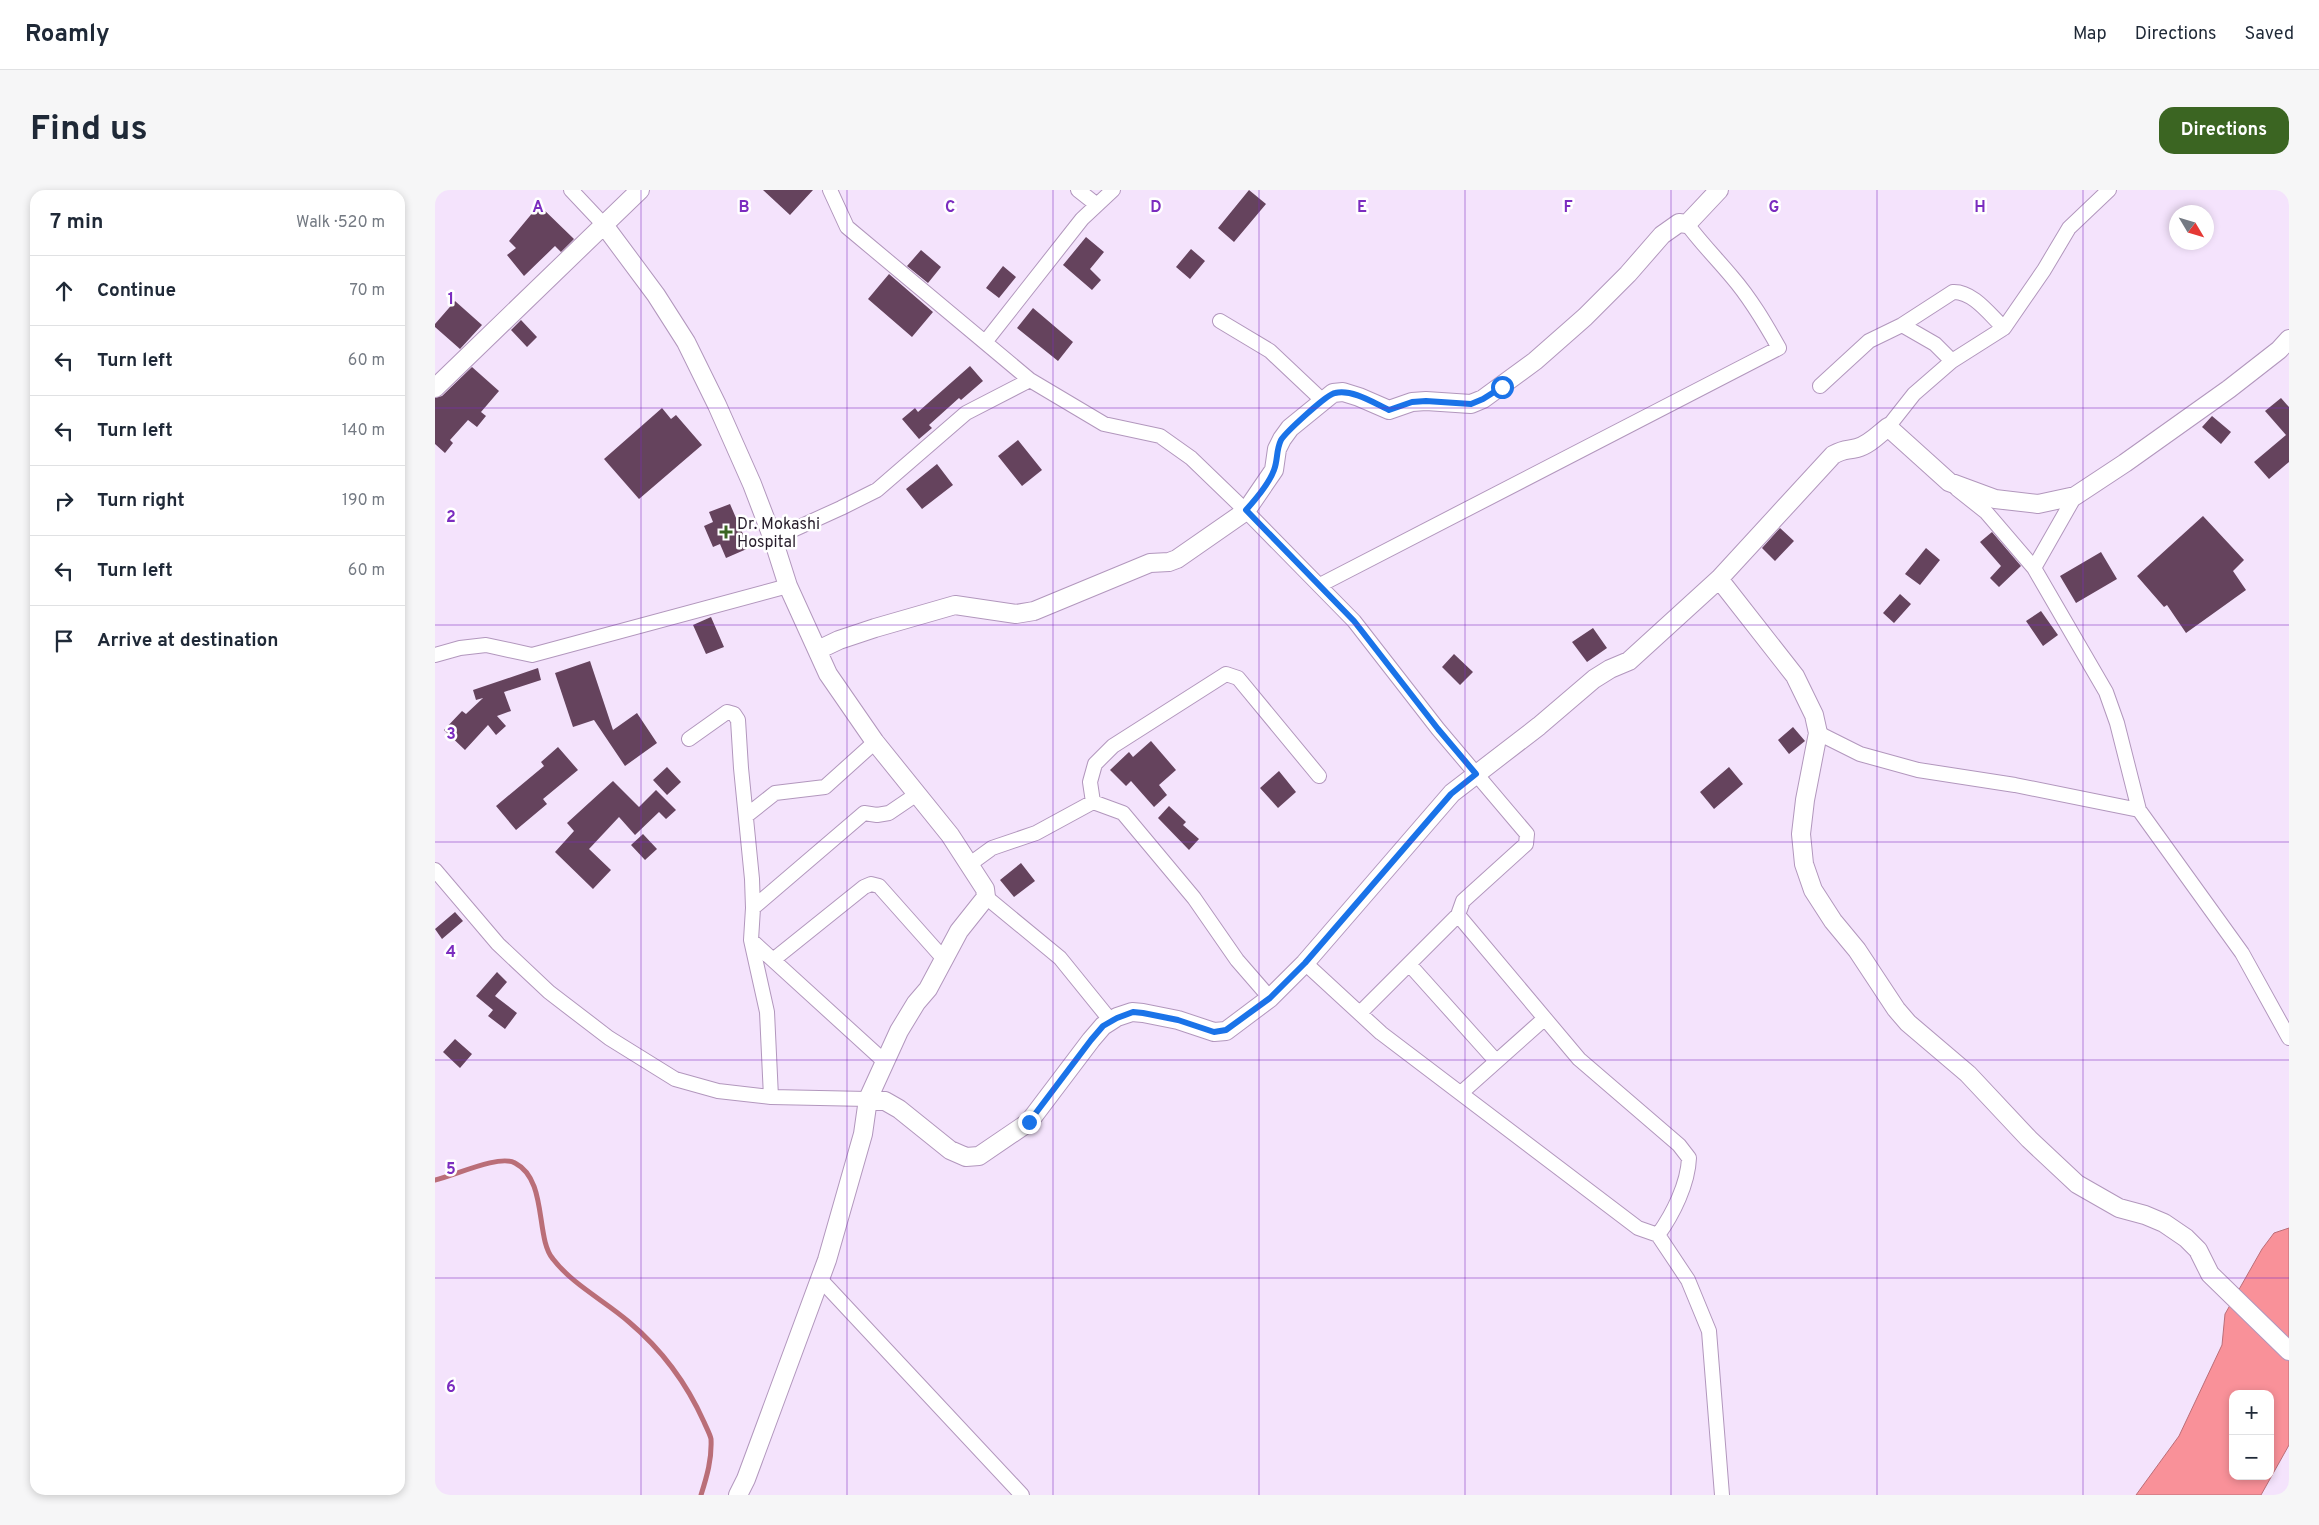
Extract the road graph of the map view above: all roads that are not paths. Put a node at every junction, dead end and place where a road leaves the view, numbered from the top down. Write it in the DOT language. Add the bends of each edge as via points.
graph roads {
  1 [pos="571,190"];
  2 [pos="639,190"];
  3 [pos="830,190"];
  4 [pos="1077,190"];
  5 [pos="1113,190"];
  6 [pos="1719,190"];
  7 [pos="2109,190"];
  8 [pos="1097,205"];
  9 [pos="1687,224"];
  10 [pos="604,225"];
  11 [pos="1219,321"];
  12 [pos="1902,325"];
  13 [pos="2005,328"];
  14 [pos="2289,339"];
  15 [pos="986,341"];
  16 [pos="1952,361"];
  17 [pos="1030,380"];
  18 [pos="1820,386"];
  19 [pos="435,388"];
  20 [pos="1323,401"];
  21 [pos="1888,427"];
  22 [pos="1949,482"];
  23 [pos="2075,496"];
  24 [pos="1246,510"];
  25 [pos="773,538"];
  26 [pos="2034,568"];
  27 [pos="1719,579"];
  28 [pos="1320,585"];
  29 [pos="788,586"];
  30 [pos="819,650"];
  31 [pos="435,655"];
  32 [pos="1818,733"];
  33 [pos="689,739"];
  34 [pos="875,742"];
  35 [pos="1476,774"];
  36 [pos="1319,776"];
  37 [pos="917,794"];
  38 [pos="1093,802"];
  39 [pos="2139,810"];
  40 [pos="746,816"];
  41 [pos="970,864"];
  42 [pos="435,870"];
  43 [pos="985,896"];
  44 [pos="753,908"];
  45 [pos="1458,915"];
  46 [pos="751,940"];
  47 [pos="943,958"];
  48 [pos="773,960"];
  49 [pos="1305,963"];
  50 [pos="1409,964"];
  51 [pos="1270,998"];
  52 [pos="1360,1014"];
  53 [pos="1544,1019"];
  54 [pos="1111,1021"];
  55 [pos="2289,1038"];
  56 [pos="1496,1061"];
  57 [pos="885,1062"];
  58 [pos="1461,1093"];
  59 [pos="771,1097"];
  60 [pos="868,1099"];
  61 [pos="1658,1235"];
  62 [pos="820,1279"];
  63 [pos="2289,1352"];
  64 [pos="738,1495"];
  65 [pos="1022,1495"];
  66 [pos="1722,1495"];
  1 -- 10 [label="street"];
  2 -- 10 [label="street"];
  3 -- 15 [label="street" via="847,227"];
  4 -- 8 [label="street"];
  5 -- 8 [label="street"];
  6 -- 9 [label="street"];
  7 -- 13 [label="street" via="2069,228"];
  8 -- 15 [label="street" via="1082,219"];
  9 -- 20 [label="street" via="1679,223 1662,235 1585,317 1535,361 1483,399 1471,404 1412,402 1389,410 1343,392 1333,393"];
  9 -- 28 [label="street" via="1755,307 1779,348"];
  10 -- 19 [label="street"];
  10 -- 25 [label="street" via="686,342 717,405"];
  11 -- 20 [label="street" via="1270,351"];
  12 -- 13 [label="street" via="1953,292 1961,292"];
  12 -- 16 [label="street" via="1935,344"];
  12 -- 18 [label="street" via="1869,342"];
  13 -- 16 [label="street"];
  14 -- 23 [label="street" via="2229,389"];
  15 -- 17 [label="street"];
  16 -- 21 [label="street" via="1914,394"];
  17 -- 24 [label="street" via="1104,424 1159,436 1191,458"];
  17 -- 25 [label="street" via="966,412 877,490"];
  20 -- 24 [label="street" via="1290,428 1282,439 1274,470"];
  21 -- 22 [label="street"];
  21 -- 27 [label="street" via="1865,445 1833,455"];
  22 -- 23 [label="street" via="1995,499 2038,504"];
  22 -- 26 [label="street" via="1986,512"];
  23 -- 26 [label="street"];
  24 -- 28 [label="street"];
  24 -- 30 [label="street" via="1177,559 1150,564 1034,612 1015,614 955,605 875,628"];
  25 -- 29 [label="street"];
  26 -- 39 [label="street" via="2106,692"];
  27 -- 32 [label="street" via="1795,676 1814,715"];
  27 -- 35 [label="street" via="1629,661 1594,679"];
  28 -- 35 [label="street" via="1354,621"];
  29 -- 30 [label="street"];
  29 -- 31 [label="street" via="532,655 487,645"];
  30 -- 34 [label="street" via="828,674"];
  32 -- 39 [label="street" via="1860,754 1919,770"];
  32 -- 63 [label="street" via="1801,834 1804,864 1813,890 1896,1008 1908,1023 1968,1074 2077,1184 2119,1208 2164,1223 2186,1238 2198,1250 2210,1274"];
  33 -- 40 [label="street" via="727,712 734,714 738,720"];
  34 -- 37 [label="street"];
  34 -- 40 [label="street" via="825,787 775,793"];
  35 -- 45 [label="street" via="1527,834 1526,844 1463,902"];
  35 -- 49 [label="street" via="1451,794"];
  36 -- 38 [label="street" via="1238,678 1226,674 1113,746 1095,764 1090,782"];
  37 -- 41 [label="street"];
  37 -- 44 [label="street" via="889,813 864,813"];
  38 -- 41 [label="street" via="1036,833 992,848"];
  38 -- 51 [label="street" via="1123,813 1194,898 1237,960"];
  39 -- 55 [label="street" via="2242,954"];
  40 -- 44 [label="street"];
  41 -- 43 [label="street" via="985,889"];
  42 -- 59 [label="street" via="498,944 549,992 609,1038 675,1079 718,1091"];
  43 -- 47 [label="street"];
  43 -- 54 [label="street" via="1060,958"];
  44 -- 46 [label="street"];
  45 -- 50 [label="street"];
  45 -- 53 [label="street"];
  46 -- 48 [label="street"];
  46 -- 59 [label="street" via="767,1012"];
  47 -- 48 [label="street" via="879,886 871,884"];
  47 -- 57 [label="street" via="928,989 899,1031"];
  48 -- 57 [label="street"];
  49 -- 51 [label="street"];
  49 -- 52 [label="street"];
  50 -- 52 [label="street"];
  50 -- 56 [label="street"];
  51 -- 54 [label="street" via="1226,1030 1214,1032 1178,1020 1133,1012"];
  52 -- 58 [label="street"];
  53 -- 56 [label="street"];
  53 -- 61 [label="street" via="1579,1059 1679,1145 1689,1158 1689,1169 1679,1197"];
  54 -- 60 [label="street" via="1091,1040 1029,1122 979,1156 966,1157 950,1150 899,1109 885,1101"];
  56 -- 58 [label="street"];
  57 -- 60 [label="street"];
  58 -- 61 [label="street" via="1638,1228"];
  59 -- 60 [label="street"];
  60 -- 62 [label="street" via="863,1134"];
  61 -- 66 [label="street" via="1688,1280 1709,1331"];
  62 -- 64 [label="street"];
  62 -- 65 [label="street"];
}
